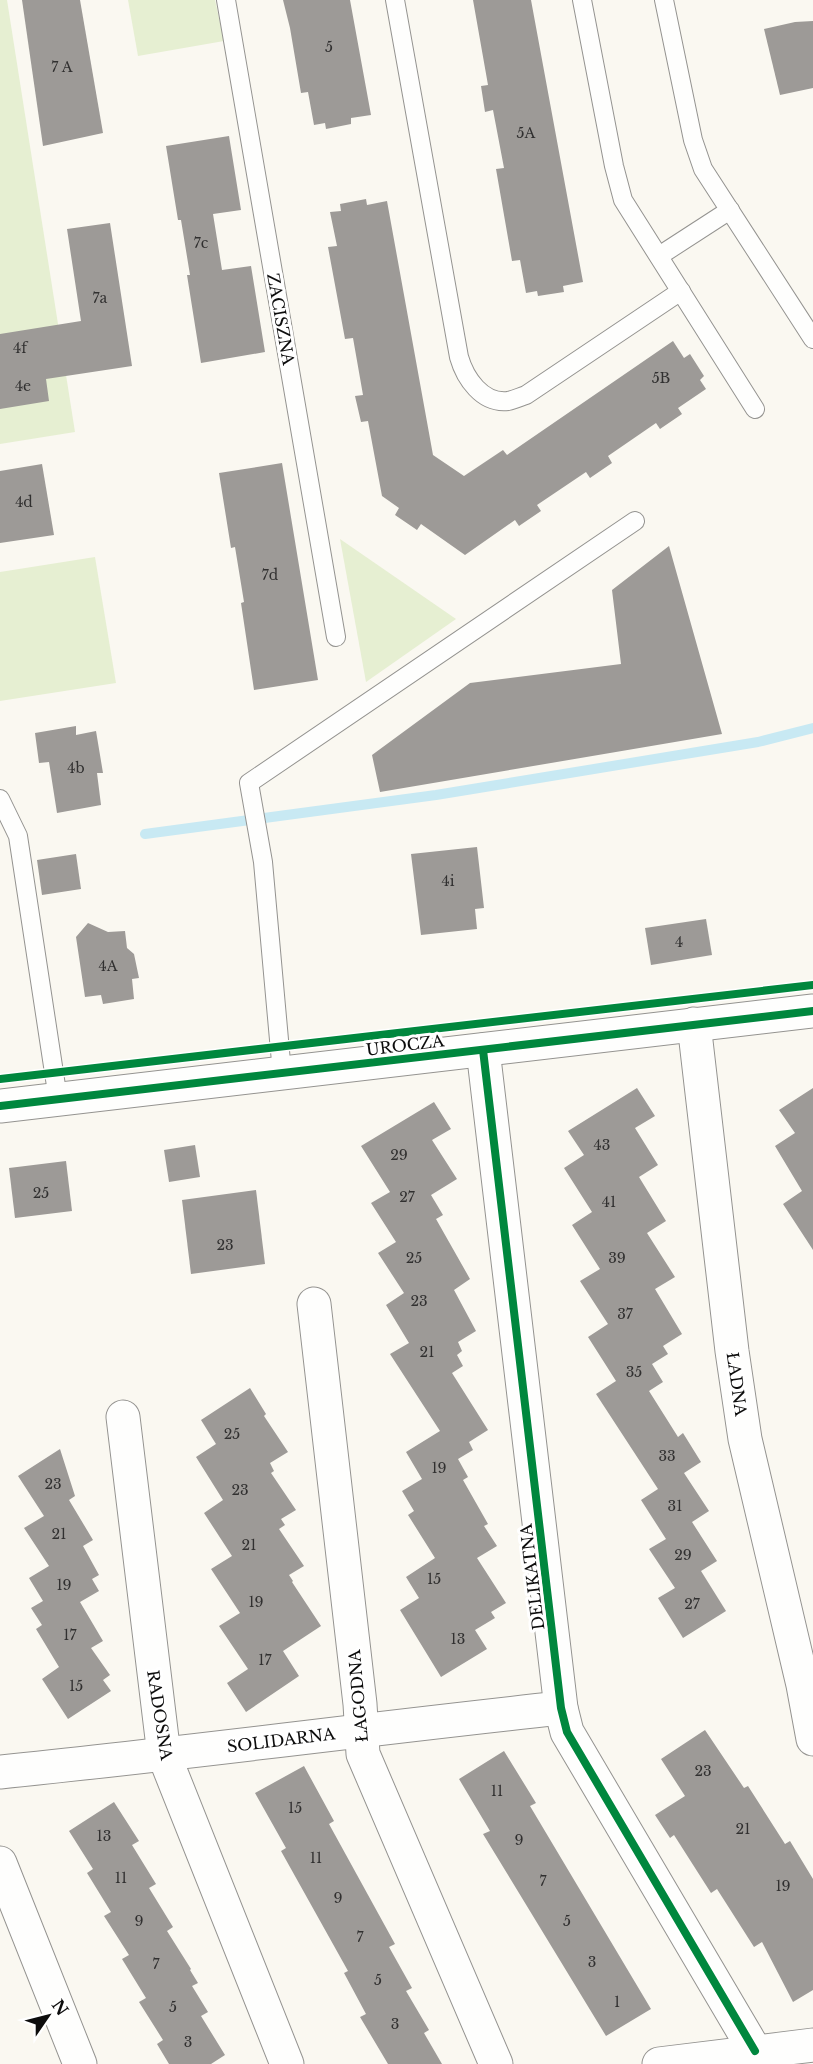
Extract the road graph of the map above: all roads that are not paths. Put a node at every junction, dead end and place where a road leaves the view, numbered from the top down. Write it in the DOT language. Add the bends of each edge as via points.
graph roads {
  1 [pos="226,0"];
  2 [pos="395,0"];
  3 [pos="582,0"];
  4 [pos="664,0"];
  5 [pos="730,210"];
  6 [pos="659,256"];
  7 [pos="681,291"];
  8 [pos="813,339"];
  9 [pos="755,409"];
  10 [pos="635,521"];
  11 [pos="336,637"];
  12 [pos="0,799"];
  13 [pos="813,1011"];
  14 [pos="694,1024"];
  15 [pos="483,1050"];
  16 [pos="282,1073"];
  17 [pos="58,1099"];
  18 [pos="0,1106"];
  19 [pos="314,1304"];
  20 [pos="123,1417"];
  21 [pos="808,1684"];
  22 [pos="561,1708"];
  23 [pos="362,1730"];
  24 [pos="813,1739"];
  25 [pos="164,1755"];
  26 [pos="0,1772"];
  27 [pos="0,1863"];
  28 [pos="813,2045"];
  29 [pos="755,2051"];
  30 [pos="80,2064"];
  31 [pos="287,2064"];
  32 [pos="496,2064"];
  33 [pos="659,2064"];
  1 -- 11 [label="lane, ZACISZNA"];
  2 -- 7 [label="lane" via="459,357 472,384 495,400 508,401 526,395"];
  3 -- 6 [label="lane" via="623,200"];
  4 -- 5 [label="lane" via="693,140 703,170"];
  5 -- 6 [label="lane"];
  5 -- 8 [label="lane"];
  6 -- 7 [label="lane"];
  7 -- 9 [label="lane"];
  10 -- 16 [label="lane" via="249,783 263,862"];
  12 -- 17 [label="lane" via="18,836"];
  13 -- 14 [label="street, UROCZA"];
  14 -- 15 [label="street, UROCZA"];
  14 -- 21 [label="street, ŁADNA" via="745,1439"];
  15 -- 16 [label="street, UROCZA"];
  15 -- 22 [label="street, DELIKATNA"];
  16 -- 17 [label="street, UROCZA"];
  17 -- 18 [label="street, UROCZA"];
  19 -- 23 [label="street, ŁAGODNA"];
  20 -- 25 [label="street, RADOSNA"];
  21 -- 24 [label="street, ŁADNA"];
  22 -- 23 [label="street, SOLIDARNA"];
  22 -- 29 [label="street, DELIKATNA" via="567,1732"];
  23 -- 25 [label="street, SOLIDARNA"];
  23 -- 32 [label="street, ŁAGODNA" via="363,1754"];
  25 -- 26 [label="street, SOLIDARNA"];
  25 -- 31 [label="street, RADOSNA"];
  27 -- 30 [label="street"];
  28 -- 29 [label="street"];
  29 -- 33 [label="street"];
}
